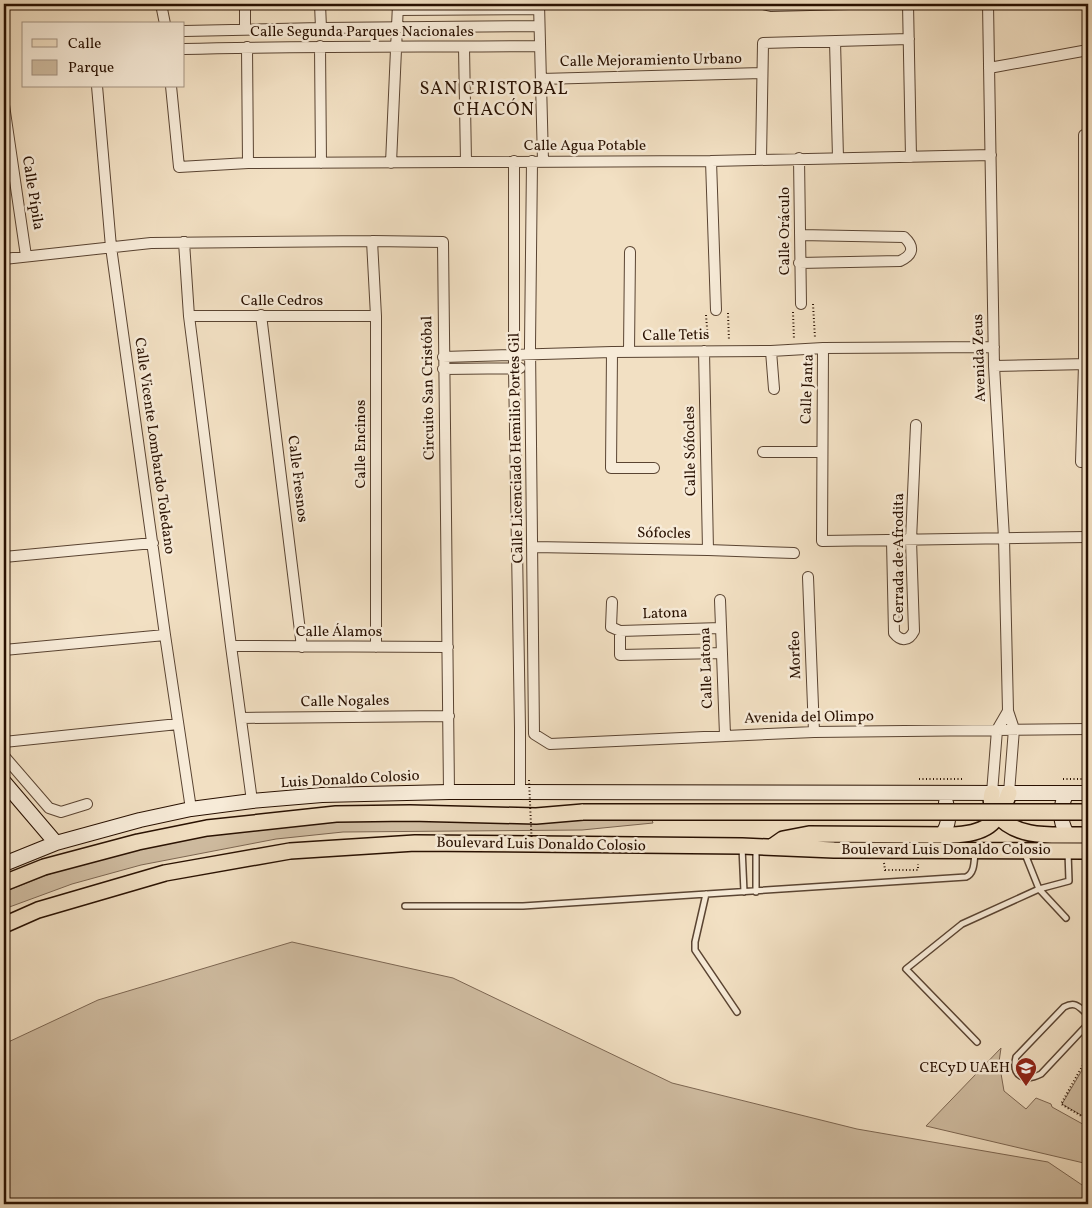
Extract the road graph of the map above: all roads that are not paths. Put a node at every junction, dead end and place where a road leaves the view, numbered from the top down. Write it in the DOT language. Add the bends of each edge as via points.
graph roads {
  1 [pos="161,4"];
  2 [pos="245,4"];
  3 [pos="320,4"];
  4 [pos="763,4"];
  5 [pos="835,4"];
  6 [pos="849,4"];
  7 [pos="908,4"];
  8 [pos="988,4"];
  9 [pos="398,7"];
  10 [pos="465,7"];
  11 [pos="539,7"];
  12 [pos="165,22"];
  13 [pos="539,26"];
  14 [pos="398,27"];
  15 [pos="321,28"];
  16 [pos="245,29"];
  17 [pos="185,31"];
  18 [pos="909,39"];
  19 [pos="835,41"];
  20 [pos="320,46"];
  21 [pos="540,46"];
  22 [pos="247,47"];
  23 [pos="396,47"];
  24 [pos="464,47"];
  25 [pos="185,49"];
  26 [pos="1088,50"];
  27 [pos="989,68"];
  28 [pos="762,73"];
  29 [pos="541,79"];
  30 [pos="97,88"];
  31 [pos="171,88"];
  32 [pos="4,105"];
  33 [pos="1084,135"];
  34 [pos="991,155"];
  35 [pos="912,157"];
  36 [pos="799,158"];
  37 [pos="838,158"];
  38 [pos="761,159"];
  39 [pos="514,161"];
  40 [pos="537,161"];
  41 [pos="711,161"];
  42 [pos="466,162"];
  43 [pos="248,163"];
  44 [pos="321,163"];
  45 [pos="391,163"];
  46 [pos="800,235"];
  47 [pos="372,241"];
  48 [pos="184,242"];
  49 [pos="112,246"];
  50 [pos="630,252"];
  51 [pos="26,256"];
  52 [pos="4,259"];
  53 [pos="799,263"];
  54 [pos="801,304"];
  55 [pos="716,310"];
  56 [pos="261,315"];
  57 [pos="189,316"];
  58 [pos="376,316"];
  59 [pos="994,347"];
  60 [pos="819,348"];
  61 [pos="706,351"];
  62 [pos="771,351"];
  63 [pos="612,352"];
  64 [pos="628,352"];
  65 [pos="514,354"];
  66 [pos="530,354"];
  67 [pos="443,357"];
  68 [pos="1086,365"];
  69 [pos="994,366"];
  70 [pos="514,368"];
  71 [pos="530,368"];
  72 [pos="444,370"];
  73 [pos="774,390"];
  74 [pos="916,425"];
  75 [pos="763,452"];
  76 [pos="822,452"];
  77 [pos="1085,462"];
  78 [pos="654,468"];
  79 [pos="1088,537"];
  80 [pos="1004,538"];
  81 [pos="892,540"];
  82 [pos="911,540"];
  83 [pos="153,543"];
  84 [pos="533,547"];
  85 [pos="708,550"];
  86 [pos="794,553"];
  87 [pos="4,557"];
  88 [pos="808,577"];
  89 [pos="720,600"];
  90 [pos="612,602"];
  91 [pos="721,628"];
  92 [pos="615,629"];
  93 [pos="165,635"];
  94 [pos="231,646"];
  95 [pos="302,647"];
  96 [pos="376,647"];
  97 [pos="448,647"];
  98 [pos="4,650"];
  99 [pos="722,653"];
  100 [pos="1008,711"];
  101 [pos="448,716"];
  102 [pos="241,718"];
  103 [pos="178,724"];
  104 [pos="1014,729"];
  105 [pos="1088,729"];
  106 [pos="997,730"];
  107 [pos="814,732"];
  108 [pos="534,734"];
  109 [pos="725,735"];
  110 [pos="4,742"];
  111 [pos="4,756"];
  112 [pos="4,782"];
  113 [pos="449,792"];
  114 [pos="520,793"];
  115 [pos="940,793"];
  116 [pos="992,793"];
  117 [pos="1009,793"];
  118 [pos="1067,793"];
  119 [pos="1088,793"];
  120 [pos="252,801"];
  121 [pos="86,804"];
  122 [pos="192,809"];
  123 [pos="1088,812"];
  124 [pos="999,817"];
  125 [pos="1067,834"];
  126 [pos="942,835"];
  127 [pos="1088,835"];
  128 [pos="56,843"];
  129 [pos="749,846"];
  130 [pos="772,847"];
  131 [pos="975,851"];
  132 [pos="1024,851"];
  133 [pos="1068,851"];
  134 [pos="1088,851"];
  135 [pos="4,864"];
  136 [pos="4,883"];
  137 [pos="1039,889"];
  138 [pos="744,892"];
  139 [pos="756,892"];
  140 [pos="706,894"];
  141 [pos="406,906"];
  142 [pos="1066,918"];
  143 [pos="4,925"];
  144 [pos="737,1012"];
  145 [pos="1088,1015"];
  146 [pos="1088,1024"];
  147 [pos="978,1042"];
  1 -- 12 [label="street"];
  2 -- 16 [label="street"];
  3 -- 15 [label="street"];
  4 -- 5 [label="street"];
  5 -- 6 [label="street"];
  7 -- 18 [label="street"];
  8 -- 27 [label="street, Avenida Zeus"];
  9 -- 10 [label="street"];
  9 -- 14 [label="street"];
  10 -- 11 [label="street"];
  11 -- 13 [label="street, Calle Licenciado Hemilio Portes Gil"];
  13 -- 14 [label="street, Calle Segunda Parques Nacionales"];
  13 -- 21 [label="street, Calle Licenciado Hemilio Portes Gil"];
  14 -- 15 [label="street, Calle Segunda Parques Nacionales"];
  14 -- 23 [label="street"];
  15 -- 16 [label="street, Calle Segunda Parques Nacionales"];
  16 -- 17 [label="street, Calle Segunda Parques Nacionales"];
  18 -- 19 [label="street"];
  18 -- 35 [label="street"];
  19 -- 28 [label="street" via="763,43"];
  19 -- 37 [label="street"];
  20 -- 22 [label="street, Calle Segunda Parques Nacionales"];
  20 -- 23 [label="street, Calle Segunda Parques Nacionales"];
  20 -- 44 [label="street"];
  21 -- 24 [label="street, Calle Segunda Parques Nacionales"];
  21 -- 29 [label="street, Calle Licenciado Hemilio Portes Gil"];
  22 -- 25 [label="street, Calle Segunda Parques Nacionales"];
  22 -- 43 [label="street"];
  23 -- 24 [label="street, Calle Segunda Parques Nacionales"];
  23 -- 45 [label="street"];
  24 -- 42 [label="street"];
  26 -- 27 [label="street"];
  27 -- 34 [label="street, Avenida Zeus"];
  28 -- 29 [label="street, Calle Mejoramiento Urbano"];
  28 -- 38 [label="street"];
  29 -- 40 [label="street, Calle Licenciado Hemilio Portes Gil"];
  30 -- 49 [label="street, Calle Vicente Lombardo Toledano"];
  31 -- 43 [label="street, Calle Agua Potable" via="179,167"];
  32 -- 51 [label="street, Calle Pípila"];
  33 -- 68 [label="street"];
  34 -- 35 [label="street, Calle Agua Potable"];
  34 -- 59 [label="street, Avenida Zeus"];
  35 -- 37 [label="street, Calle Agua Potable"];
  36 -- 37 [label="street, Calle Agua Potable"];
  36 -- 38 [label="street, Calle Agua Potable"];
  36 -- 46 [label="street, Calle Oráculo"];
  38 -- 41 [label="street, Calle Agua Potable"];
  39 -- 40 [label="street, Calle Agua Potable"];
  39 -- 42 [label="street, Calle Agua Potable"];
  39 -- 65 [label="street"];
  40 -- 41 [label="street, Calle Agua Potable"];
  40 -- 66 [label="street, Calle Licenciado Hemilio Portes Gil"];
  41 -- 55 [label="street"];
  42 -- 45 [label="street, Calle Agua Potable"];
  43 -- 44 [label="street, Calle Agua Potable"];
  44 -- 45 [label="street, Calle Agua Potable"];
  46 -- 53 [label="street, Calle Oráculo"];
  46 -- 53 [label="street" via="904,237 912,251 900,262"];
  47 -- 48 [label="street, Circuito San Cristóbal"];
  47 -- 58 [label="street, Calle Encinos"];
  47 -- 67 [label="street, Circuito San Cristóbal" via="443,242"];
  48 -- 49 [label="street, Circuito San Cristóbal"];
  48 -- 57 [label="street"];
  49 -- 51 [label="street, Circuito San Cristóbal"];
  49 -- 83 [label="street, Calle Vicente Lombardo Toledano"];
  50 -- 64 [label="street"];
  51 -- 52 [label="street, Circuito San Cristóbal"];
  53 -- 54 [label="street, Calle Oráculo"];
  56 -- 57 [label="street, Calle Cedros"];
  56 -- 58 [label="street, Calle Cedros"];
  56 -- 95 [label="street, Calle Fresnos"];
  57 -- 94 [label="street"];
  58 -- 96 [label="street, Calle Encinos"];
  59 -- 60 [label="street, Calle Janta"];
  59 -- 69 [label="street, Avenida Zeus"];
  60 -- 62 [label="street, Calle Tetis"];
  60 -- 76 [label="street, Calle Janta"];
  61 -- 62 [label="street, Calle Tetis"];
  61 -- 64 [label="street, Calle Tetis"];
  61 -- 85 [label="street, Calle Sófocles"];
  62 -- 73 [label="street"];
  63 -- 64 [label="street, Calle Tetis"];
  63 -- 66 [label="street, Calle Tetis"];
  63 -- 78 [label="street" via="611,468"];
  65 -- 66 [label="street, Calle Tetis"];
  65 -- 67 [label="street, Calle Tetis"];
  65 -- 70 [label="street"];
  66 -- 71 [label="street, Calle Licenciado Hemilio Portes Gil"];
  67 -- 72 [label="street, Circuito San Cristóbal"];
  68 -- 69 [label="street"];
  68 -- 77 [label="street"];
  69 -- 80 [label="street, Avenida Zeus"];
  70 -- 71 [label="street"];
  70 -- 72 [label="street"];
  70 -- 114 [label="street"];
  71 -- 84 [label="street, Calle Licenciado Hemilio Portes Gil"];
  72 -- 97 [label="street, Circuito San Cristóbal"];
  74 -- 82 [label="street, Cerrada de Afrodita"];
  75 -- 76 [label="street"];
  76 -- 81 [label="street, Calle Janta" via="822,541"];
  79 -- 80 [label="street"];
  80 -- 82 [label="street"];
  80 -- 100 [label="street, Avenida Zeus"];
  81 -- 82 [label="street"];
  81 -- 82 [label="street, Cerrada de Afrodita" via="894,633 908,639 914,631"];
  83 -- 87 [label="street"];
  83 -- 93 [label="street, Calle Vicente Lombardo Toledano"];
  84 -- 85 [label="street, Sófocles"];
  84 -- 108 [label="street, Calle Licenciado Hemilio Portes Gil"];
  85 -- 86 [label="street, Sófocles"];
  88 -- 107 [label="street, Morfeo"];
  89 -- 91 [label="street, Calle Latona"];
  90 -- 92 [label="street"];
  91 -- 92 [label="street, Latona"];
  91 -- 99 [label="street, Calle Latona"];
  92 -- 99 [label="street" via="620,655"];
  93 -- 98 [label="street"];
  93 -- 103 [label="street, Calle Vicente Lombardo Toledano"];
  94 -- 95 [label="street, Calle Álamos"];
  94 -- 102 [label="street"];
  95 -- 96 [label="street, Calle Álamos"];
  96 -- 97 [label="street, Calle Álamos"];
  97 -- 101 [label="street, Circuito San Cristóbal"];
  99 -- 109 [label="street, Calle Latona"];
  100 -- 104 [label="street, Avenida Zeus"];
  100 -- 106 [label="street"];
  101 -- 102 [label="street, Calle Nogales"];
  101 -- 113 [label="street, Circuito San Cristóbal"];
  102 -- 120 [label="street"];
  103 -- 110 [label="street"];
  103 -- 122 [label="street, Calle Vicente Lombardo Toledano"];
  104 -- 105 [label="street, Avenida del Olimpo"];
  104 -- 106 [label="street, Avenida del Olimpo"];
  104 -- 117 [label="street, Avenida Zeus"];
  106 -- 107 [label="street, Avenida del Olimpo"];
  106 -- 116 [label="street"];
  107 -- 109 [label="street, Avenida del Olimpo"];
  108 -- 109 [label="street, Avenida del Olimpo" via="550,744"];
  111 -- 121 [label="street" via="49,808 62,812"];
  112 -- 128 [label="street"];
  113 -- 114 [label="street, Luis Donaldo Colosio"];
  113 -- 120 [label="street, Luis Donaldo Colosio" via="322,795"];
  114 -- 115 [label="street, Luis Donaldo Colosio"];
  115 -- 116 [label="street, Luis Donaldo Colosio"];
  115 -- 126 [label="street" via="949,815"];
  116 -- 117 [label="street, Luis Donaldo Colosio"];
  116 -- 124 [label="main road" via="991,804"];
  117 -- 118 [label="street, Luis Donaldo Colosio"];
  117 -- 124 [label="main road"];
  118 -- 119 [label="street, Luis Donaldo Colosio"];
  118 -- 125 [label="street" via="1060,813"];
  120 -- 122 [label="street, Luis Donaldo Colosio"];
  122 -- 128 [label="street, Luis Donaldo Colosio"];
  123 -- 136 [label="main road, Boulevard Luis Donaldo Colosio, bridge" via="583,812 536,816 336,814 216,827 138,842 44,867"];
  124 -- 125 [label="main road" via="1027,833"];
  124 -- 126 [label="main road" via="978,830"];
  125 -- 127 [label="main road"];
  126 -- 130 [label="main road" via="809,834 783,839"];
  128 -- 135 [label="street, Luis Donaldo Colosio"];
  129 -- 130 [label="main road, Boulevard Luis Donaldo Colosio"];
  129 -- 138 [label="lane"];
  129 -- 139 [label="lane"];
  129 -- 143 [label="main road, Boulevard Luis Donaldo Colosio" via="415,843 290,851 165,873 38,910"];
  130 -- 131 [label="main road, Boulevard Luis Donaldo Colosio"];
  131 -- 132 [label="main road, Boulevard Luis Donaldo Colosio"];
  131 -- 139 [label="lane" via="973,870 966,877"];
  132 -- 133 [label="main road, Boulevard Luis Donaldo Colosio"];
  132 -- 137 [label="lane"];
  133 -- 134 [label="main road, Boulevard Luis Donaldo Colosio"];
  133 -- 137 [label="lane" via="1069,880"];
  137 -- 142 [label="lane"];
  137 -- 147 [label="lane" via="962,924 906,969"];
  138 -- 139 [label="lane"];
  138 -- 140 [label="lane"];
  140 -- 141 [label="lane" via="524,906"];
  140 -- 144 [label="lane" via="695,950"];
  145 -- 146 [label="lane" via="1078,1006 1064,1007 1016,1057 1017,1072 1024,1078 1040,1074"];
}
